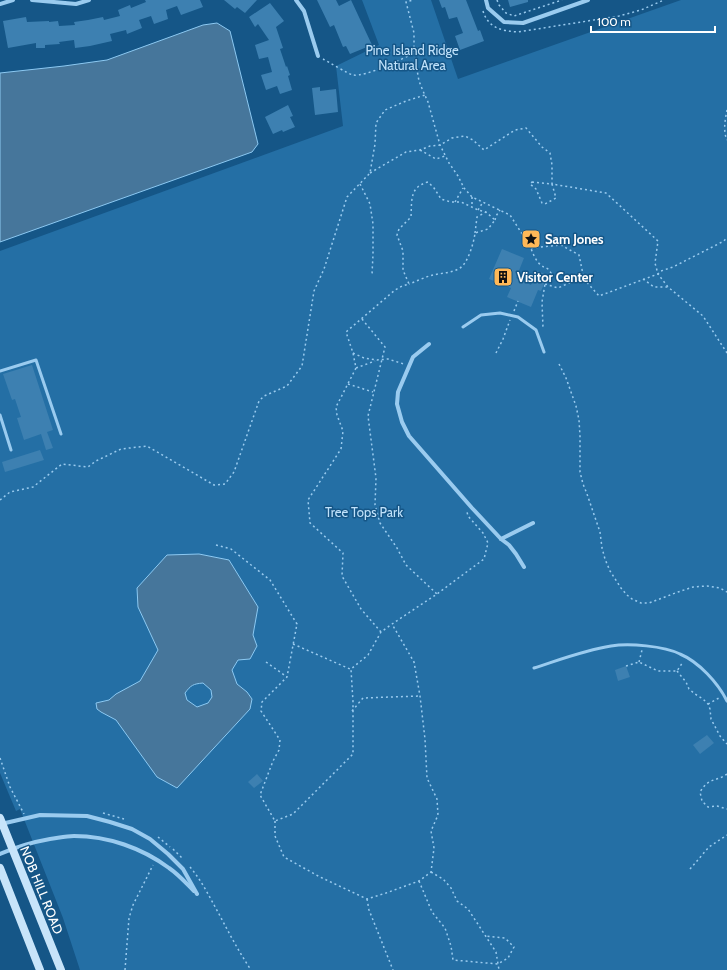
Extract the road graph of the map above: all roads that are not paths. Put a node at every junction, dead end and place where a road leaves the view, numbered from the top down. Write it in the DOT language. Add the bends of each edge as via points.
graph roads {
  1 [pos="13,0"];
  2 [pos="32,0"];
  3 [pos="89,0"];
  4 [pos="296,0"];
  5 [pos="486,0"];
  6 [pos="588,0"];
  7 [pos="0,4"];
  8 [pos="318,56"];
  9 [pos="463,327"];
  10 [pos="429,344"];
  11 [pos="544,352"];
  12 [pos="0,371"];
  13 [pos="0,415"];
  14 [pos="61,434"];
  15 [pos="11,450"];
  16 [pos="533,523"];
  17 [pos="501,539"];
  18 [pos="524,567"];
  19 [pos="534,668"];
  20 [pos="727,701"];
  21 [pos="1,822"];
  22 [pos="12,848"];
  23 [pos="0,854"];
  24 [pos="0,868"];
  25 [pos="40,970"];
  26 [pos="61,970"];
  1 -- 7 [label="street"];
  2 -- 3 [label="street" via="76,4"];
  4 -- 8 [label="street" via="304,11"];
  5 -- 6 [label="street" via="488,8 504,22 523,23"];
  9 -- 11 [label="lane" via="482,315 500,312 518,317 536,330"];
  10 -- 17 [label="street" via="414,357 398,392 397,404 402,422 409,436"];
  12 -- 14 [label="lane" via="36,360"];
  13 -- 15 [label="lane"];
  16 -- 17 [label="street"];
  17 -- 18 [label="street" via="509,545"];
  19 -- 20 [label="lane" via="611,646 633,644 664,649 680,654 695,663 708,674"];
  21 -- 22 [label="main road, NOB HILL ROAD"];
  21 -- 22 [label="street" via="40,815 87,816 132,829 150,839 168,854 183,869 197,894 170,868 152,857 106,839 73,836"];
  22 -- 23 [label="street"];
  22 -- 26 [label="main road, NOB HILL ROAD"];
  24 -- 25 [label="main road"];
}
